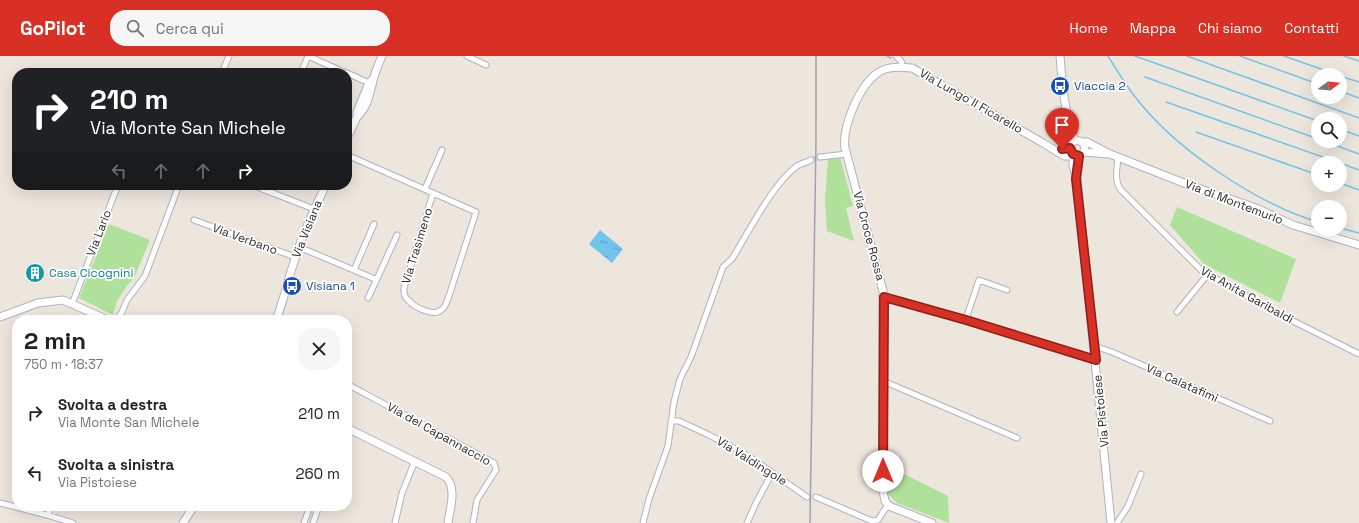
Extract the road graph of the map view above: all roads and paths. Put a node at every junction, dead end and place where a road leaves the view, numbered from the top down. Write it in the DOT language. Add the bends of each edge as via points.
graph roads {
  1 [pos="229,56"];
  2 [pos="308,56"];
  3 [pos="382,56"];
  4 [pos="467,56"];
  5 [pos="896,56"];
  6 [pos="1060,56"];
  7 [pos="486,65"];
  8 [pos="903,67"];
  9 [pos="224,68"];
  10 [pos="303,68"];
  11 [pos="335,68"];
  12 [pos="352,75"];
  13 [pos="371,81"];
  14 [pos="352,128"];
  15 [pos="1079,141"];
  16 [pos="442,150"];
  17 [pos="1077,152"];
  18 [pos="847,154"];
  19 [pos="1110,154"];
  20 [pos="352,157"];
  21 [pos="820,157"];
  22 [pos="1118,158"];
  23 [pos="811,160"];
  24 [pos="425,189"];
  25 [pos="116,190"];
  26 [pos="177,190"];
  27 [pos="269,190"];
  28 [pos="324,190"];
  29 [pos="433,193"];
  30 [pos="314,209"];
  31 [pos="194,220"];
  32 [pos="374,224"];
  33 [pos="397,235"];
  34 [pos="1359,245"];
  35 [pos="299,247"];
  36 [pos="295,258"];
  37 [pos="354,270"];
  38 [pos="1208,274"];
  39 [pos="376,281"];
  40 [pos="1007,290"];
  41 [pos="884,297"];
  42 [pos="368,298"];
  43 [pos="72,304"];
  44 [pos="1177,312"];
  45 [pos="97,315"];
  46 [pos="121,315"];
  47 [pos="278,315"];
  48 [pos="0,317"];
  49 [pos="966,320"];
  50 [pos="1094,346"];
  51 [pos="1359,354"];
  52 [pos="1096,360"];
  53 [pos="883,381"];
  54 [pos="352,387"];
  55 [pos="671,421"];
  56 [pos="1270,421"];
  57 [pos="352,430"];
  58 [pos="1017,438"];
  59 [pos="414,461"];
  60 [pos="772,473"];
  61 [pos="1142,474"];
  62 [pos="807,497"];
  63 [pos="816,497"];
  64 [pos="0,503"];
  65 [pos="12,506"];
  66 [pos="889,506"];
  67 [pos="32,511"];
  68 [pos="49,511"];
  69 [pos="191,511"];
  70 [pos="308,511"];
  71 [pos="318,511"];
  72 [pos="48,515"];
  73 [pos="73,523"];
  74 [pos="183,523"];
  75 [pos="304,523"];
  76 [pos="314,523"];
  77 [pos="395,523"];
  78 [pos="448,523"];
  79 [pos="473,523"];
  80 [pos="643,523"];
  81 [pos="747,523"];
  82 [pos="932,523"];
  83 [pos="1111,523"];
  84 [pos="1117,523"];
  1 -- 9 [label="street"];
  2 -- 10 [label="street"];
  2 -- 11 [label="street"];
  3 -- 13 [label="street"];
  4 -- 7 [label="street"];
  5 -- 8 [label="street, Via Lungo Il Ficarello"];
  6 -- 15 [label="street, Via Pistoiese" via="1072,130"];
  8 -- 17 [label="street, Via Lungo Il Ficarello" via="918,70 1066,157"];
  8 -- 18 [label="street, Via Croce Rossa" via="887,68 872,79 864,90 850,113 847,124 844,141"];
  12 -- 13 [label="street"];
  13 -- 14 [label="street"];
  15 -- 17 [label="street" via="1072,143"];
  15 -- 17 [label="street, Via Pistoiese" via="1085,146"];
  15 -- 19 [label="street, Via di Montemurlo" via="1087,142"];
  16 -- 24 [label="street"];
  17 -- 19 [label="street, Via di Montemurlo"];
  17 -- 50 [label="street, Via Pistoiese" via="1073,166"];
  18 -- 21 [label="street"];
  18 -- 41 [label="street, Via Croce Rossa"];
  19 -- 22 [label="street, Via di Montemurlo"];
  20 -- 24 [label="street"];
  22 -- 34 [label="street, Via di Montemurlo" via="1256,208 1293,225"];
  22 -- 38 [label="street, Via Anita Garibaldi" via="1118,187 1198,268"];
  23 -- 55 [label="street" via="800,164 773,192 732,259 723,267 691,358 680,379"];
  24 -- 29 [label="street"];
  25 -- 43 [label="street, Via Lario"];
  26 -- 46 [label="street" via="144,276 127,300"];
  27 -- 30 [label="street"];
  28 -- 30 [label="street, Via Visiana"];
  29 -- 29 [label="street, Via Trasimeno" via="476,212 445,307 434,313 427,312 408,301 404,295"];
  30 -- 35 [label="street, Via Visiana"];
  31 -- 36 [label="street, Via Verbano"];
  32 -- 37 [label="street"];
  33 -- 39 [label="street"];
  35 -- 36 [label="street, Via Visiana"];
  35 -- 37 [label="street"];
  36 -- 47 [label="street, Via Visiana"];
  37 -- 39 [label="street"];
  38 -- 44 [label="street"];
  38 -- 51 [label="street, Via Anita Garibaldi" via="1281,315"];
  39 -- 42 [label="street"];
  40 -- 49 [label="street" via="979,280"];
  41 -- 49 [label="street"];
  41 -- 53 [label="street, Via Croce Rossa"];
  43 -- 45 [label="street"];
  43 -- 48 [label="street" via="63,300 38,303"];
  49 -- 52 [label="street"];
  50 -- 52 [label="street, Via Pistoiese"];
  50 -- 56 [label="street, Via Calatafimi"];
  52 -- 83 [label="street, Via Pistoiese"];
  53 -- 58 [label="street"];
  53 -- 66 [label="street, Via Croce Rossa" via="883,492"];
  54 -- 79 [label="street, Via del Capannaccio" via="494,463 496,470 477,500"];
  55 -- 60 [label="street, Via Valdingole" via="709,435 747,455"];
  55 -- 80 [label="street" via="668,446"];
  57 -- 59 [label="street"];
  59 -- 77 [label="street"];
  59 -- 78 [label="street" via="444,475 449,480 452,490"];
  60 -- 62 [label="street, Via Valdingole"];
  60 -- 81 [label="street"];
  61 -- 84 [label="street" via="1128,506"];
  63 -- 66 [label="street" via="872,521 878,520"];
  64 -- 65 [label="street"];
  66 -- 82 [label="street"];
  67 -- 72 [label="street"];
  68 -- 72 [label="street"];
  69 -- 74 [label="street"];
  70 -- 75 [label="street"];
  71 -- 76 [label="street"];
  72 -- 73 [label="street"];
}
